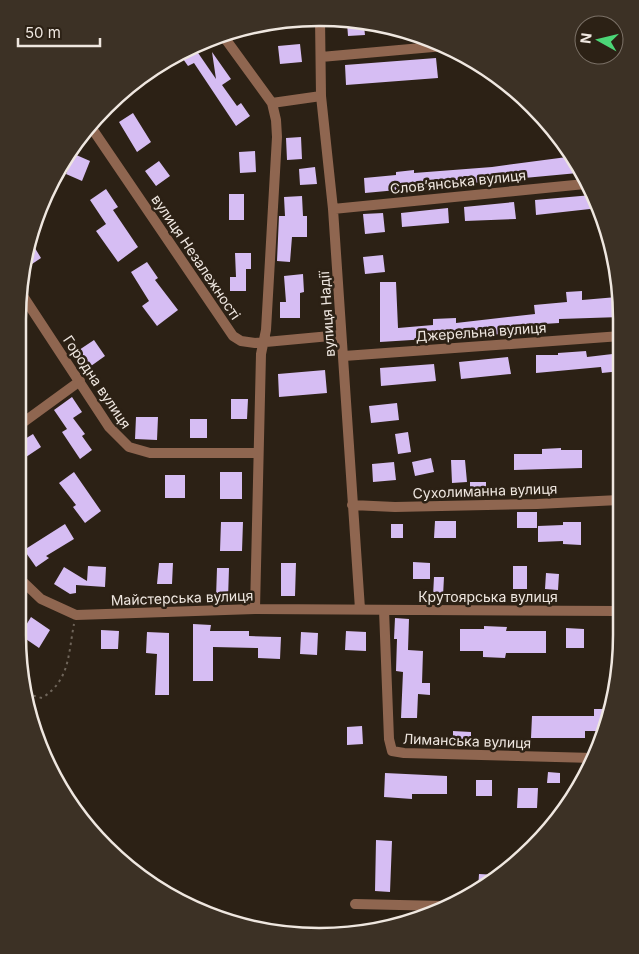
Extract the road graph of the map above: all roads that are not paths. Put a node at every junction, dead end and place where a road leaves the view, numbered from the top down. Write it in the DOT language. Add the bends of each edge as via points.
graph roads {
  1 [pos="320,26"];
  2 [pos="227,41"];
  3 [pos="428,47"];
  4 [pos="321,57"];
  5 [pos="321,96"];
  6 [pos="272,103"];
  7 [pos="94,132"];
  8 [pos="580,185"];
  9 [pos="333,209"];
  10 [pos="27,302"];
  11 [pos="341,335"];
  12 [pos="613,337"];
  13 [pos="262,343"];
  14 [pos="344,356"];
  15 [pos="80,382"];
  16 [pos="26,420"];
  17 [pos="258,453"];
  18 [pos="613,500"];
  19 [pos="352,505"];
  20 [pos="26,585"];
  21 [pos="255,609"];
  22 [pos="360,609"];
  23 [pos="384,610"];
  24 [pos="613,611"];
  25 [pos="586,758"];
  26 [pos="355,904"];
  27 [pos="430,906"];
  1 -- 4 [label="street, вулиця Надії"];
  2 -- 6 [label="street"];
  3 -- 4 [label="street"];
  4 -- 5 [label="street, вулиця Надії"];
  5 -- 6 [label="street"];
  5 -- 9 [label="street, вулиця Надії"];
  6 -- 13 [label="street" via="277,137 266,330"];
  7 -- 13 [label="street, вулиця Незалежності" via="228,330 241,341"];
  8 -- 9 [label="street, Словʼянська вулиця"];
  9 -- 11 [label="street, вулиця Надії"];
  10 -- 15 [label="street, Городна вулиця"];
  11 -- 13 [label="street, вулиця Незалежності"];
  11 -- 14 [label="street, вулиця Надії"];
  12 -- 14 [label="street, Джерельна вулиця"];
  13 -- 17 [label="street"];
  14 -- 19 [label="street, вулиця Надії"];
  15 -- 16 [label="street"];
  15 -- 17 [label="street, Городна вулиця" via="115,436 138,451"];
  17 -- 21 [label="street"];
  18 -- 19 [label="street, Сухолиманна вулиця" via="508,505"];
  19 -- 22 [label="street, вулиця Надії"];
  20 -- 21 [label="street, Майстерська вулиця" via="41,599 76,615"];
  21 -- 22 [label="street, Майстерська вулиця"];
  22 -- 23 [label="street, Крутоярська вулиця"];
  23 -- 24 [label="street, Крутоярська вулиця"];
  23 -- 25 [label="street, Лиманська вулиця" via="392,751"];
  26 -- 27 [label="street"];
}
